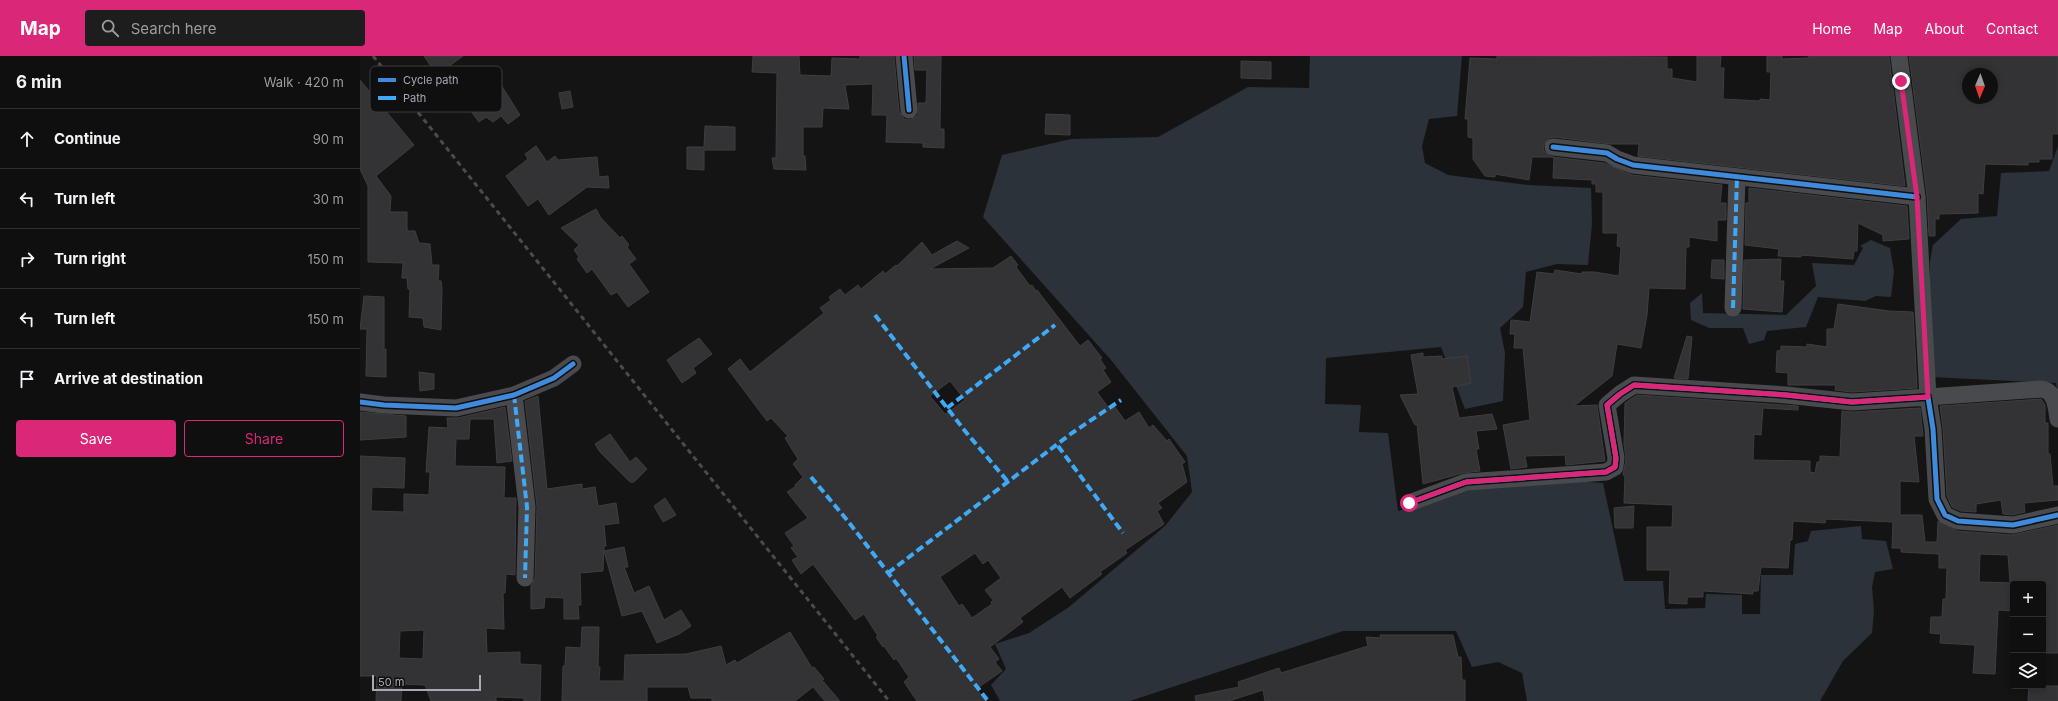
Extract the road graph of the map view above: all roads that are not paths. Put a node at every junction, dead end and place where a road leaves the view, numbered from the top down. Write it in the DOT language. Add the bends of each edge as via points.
graph roads {
  1 [pos="904,56"];
  2 [pos="1899,56"];
  3 [pos="909,110"];
  4 [pos="1553,147"];
  5 [pos="1737,177"];
  6 [pos="1917,197"];
  7 [pos="1733,308"];
  8 [pos="573,364"];
  9 [pos="514,395"];
  10 [pos="1928,397"];
  11 [pos="360,402"];
  12 [pos="2058,419"];
  13 [pos="1409,503"];
  14 [pos="2058,515"];
  15 [pos="525,578"];
  1 -- 3 [label="street"];
  2 -- 6 [label="street"];
  4 -- 5 [label="street" via="1607,153 1633,165"];
  5 -- 6 [label="street"];
  5 -- 7 [label="street"];
  6 -- 10 [label="street"];
  8 -- 9 [label="street" via="554,378"];
  9 -- 11 [label="street" via="456,408"];
  9 -- 15 [label="street" via="527,507"];
  10 -- 12 [label="street" via="2048,390 2054,397"];
  10 -- 13 [label="street" via="1852,402 1634,385 1607,405 1616,458 1615,467 1606,472 1466,482"];
  10 -- 14 [label="street" via="1933,429 1937,499 1945,515 1958,521 2013,525"];
}
